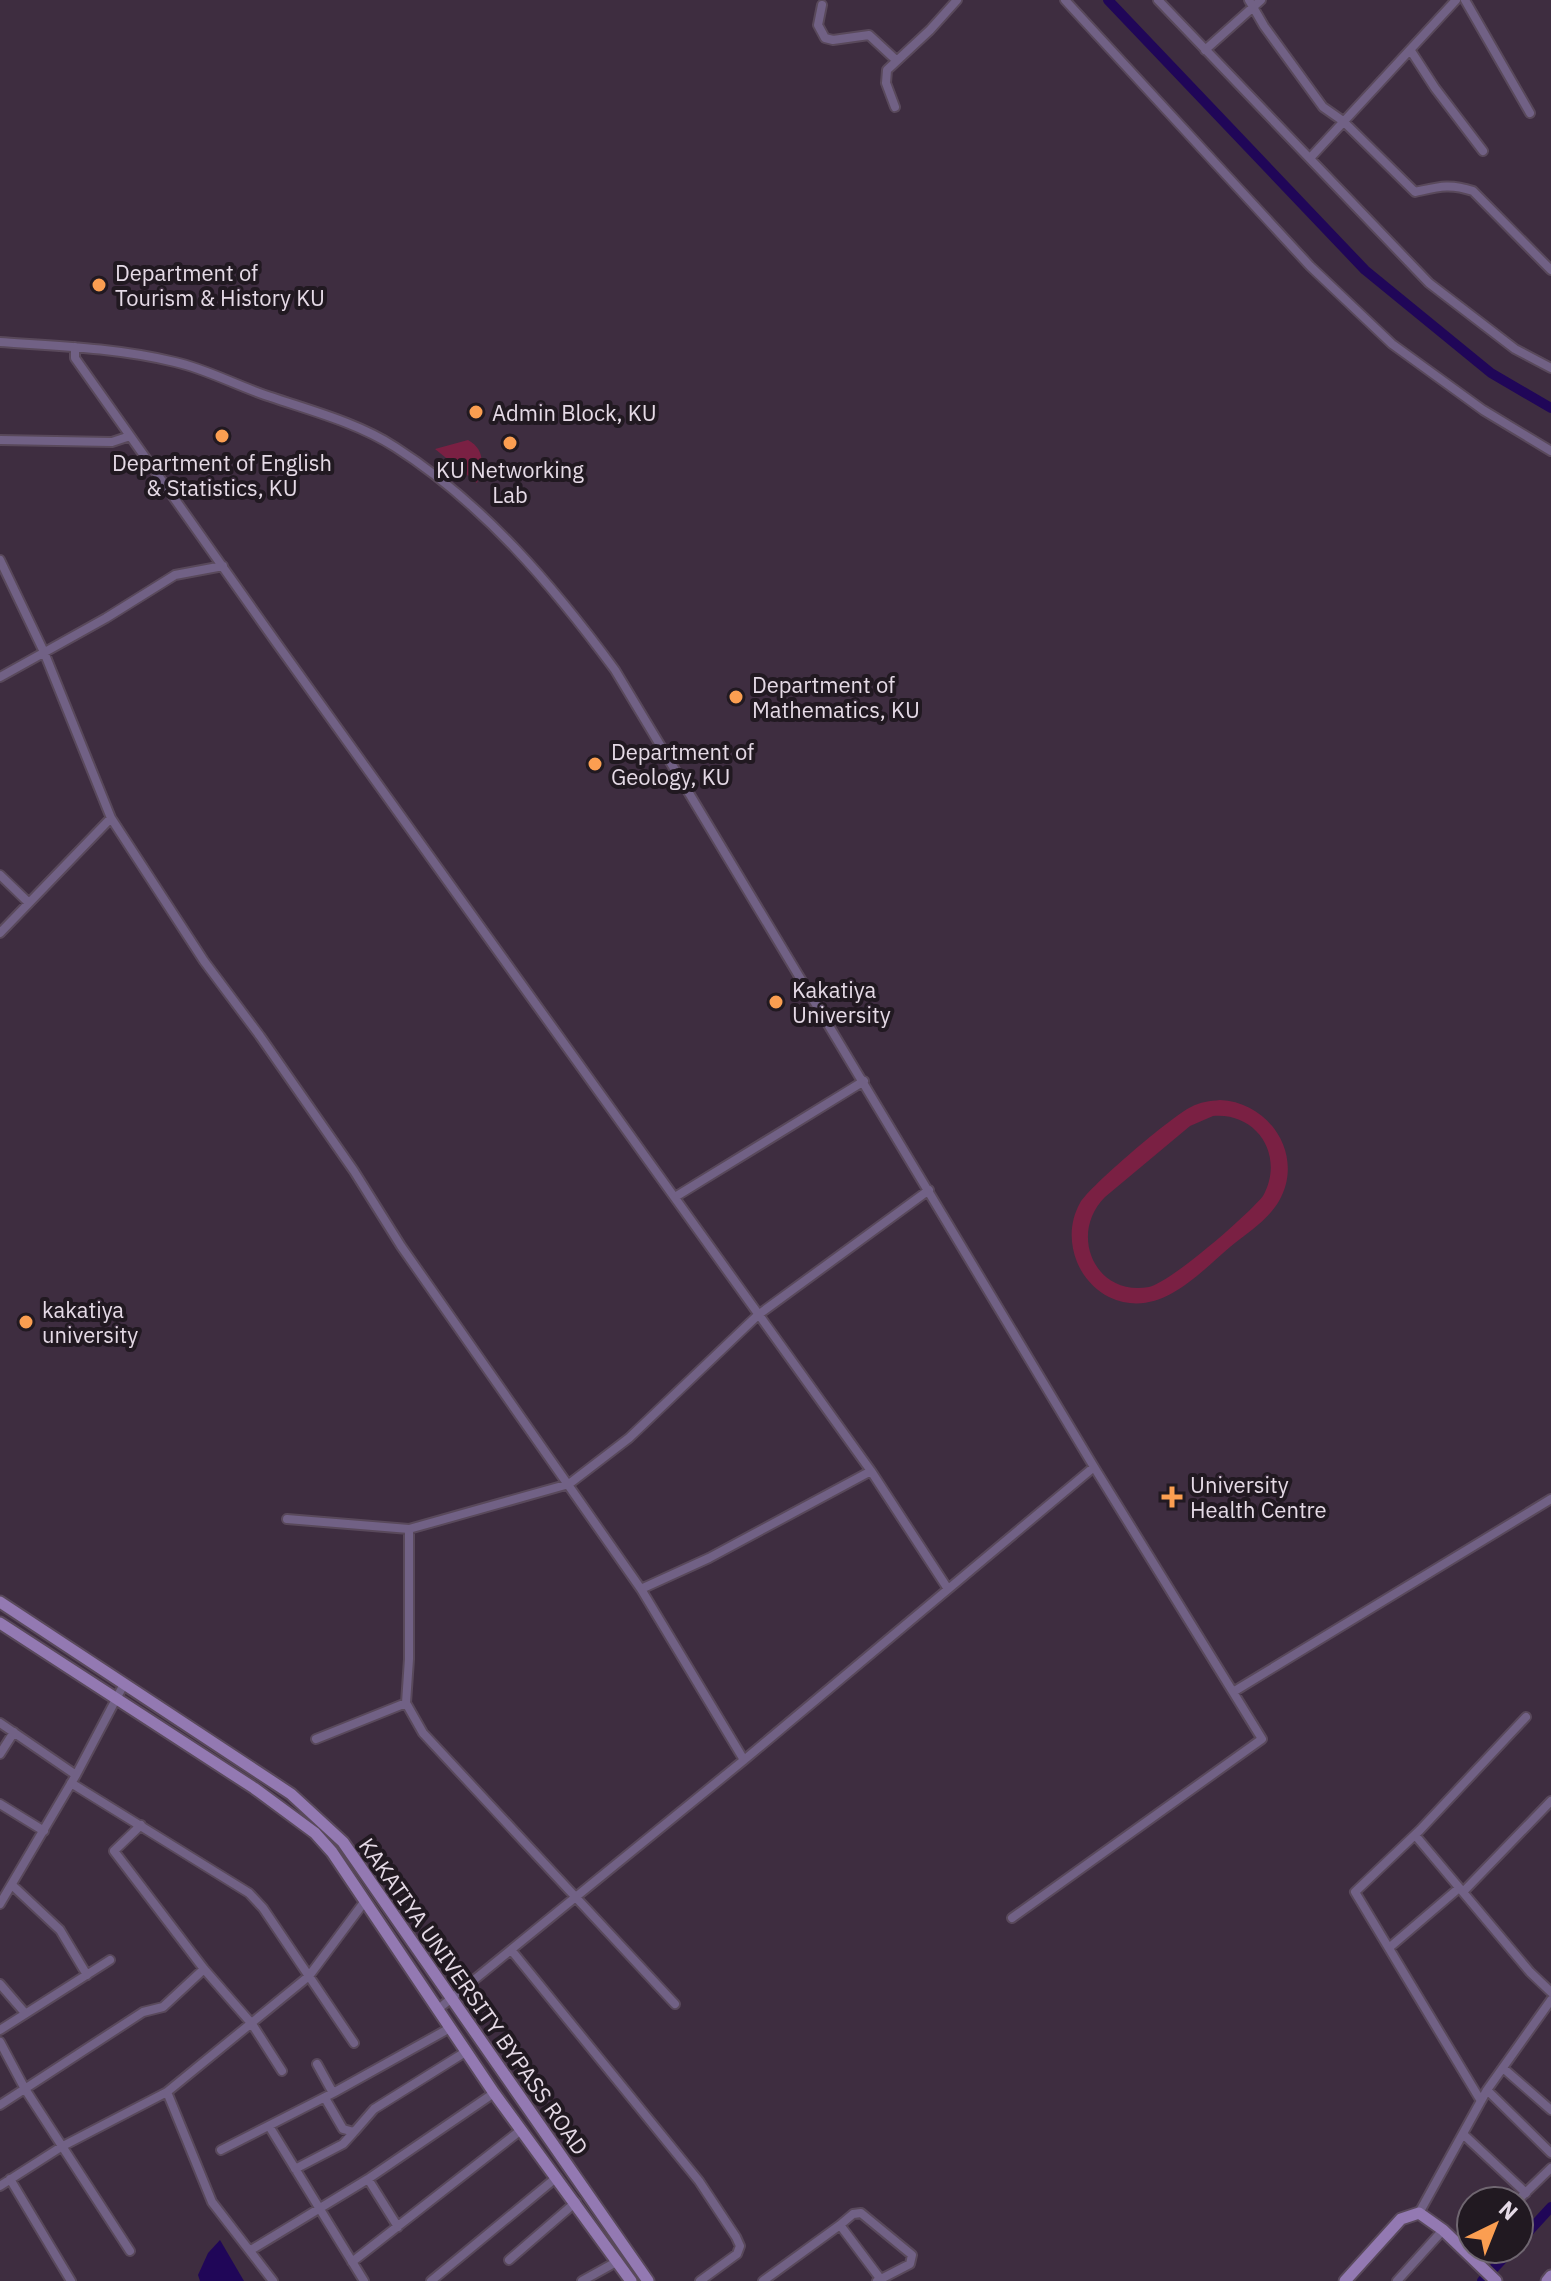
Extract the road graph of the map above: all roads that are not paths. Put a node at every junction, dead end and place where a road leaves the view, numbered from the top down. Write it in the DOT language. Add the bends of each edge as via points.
graph roads {
  1 [pos="957,0"];
  2 [pos="1065,0"];
  3 [pos="1158,0"];
  4 [pos="1465,0"];
  5 [pos="1453,1"];
  6 [pos="1255,2"];
  7 [pos="822,5"];
  8 [pos="1205,50"];
  9 [pos="1411,51"];
  10 [pos="896,60"];
  11 [pos="895,107"];
  12 [pos="1530,113"];
  13 [pos="1343,121"];
  14 [pos="1483,151"];
  15 [pos="1311,157"];
  16 [pos="1551,270"];
  17 [pos="0,342"];
  18 [pos="75,347"];
  19 [pos="1551,367"];
  20 [pos="130,436"];
  21 [pos="0,440"];
  22 [pos="1551,451"];
  23 [pos="0,560"];
  24 [pos="223,566"];
  25 [pos="44,652"];
  26 [pos="0,677"];
  27 [pos="111,818"];
  28 [pos="0,875"];
  29 [pos="29,903"];
  30 [pos="0,933"];
  31 [pos="864,1081"];
  32 [pos="929,1190"];
  33 [pos="675,1197"];
  34 [pos="758,1315"];
  35 [pos="1094,1467"];
  36 [pos="871,1471"];
  37 [pos="569,1484"];
  38 [pos="1551,1499"];
  39 [pos="287,1519"];
  40 [pos="409,1529"];
  41 [pos="641,1589"];
  42 [pos="948,1589"];
  43 [pos="0,1602"];
  44 [pos="0,1623"];
  45 [pos="124,1684"];
  46 [pos="1233,1692"];
  47 [pos="114,1698"];
  48 [pos="406,1703"];
  49 [pos="1526,1717"];
  50 [pos="0,1723"];
  51 [pos="14,1732"];
  52 [pos="316,1739"];
  53 [pos="0,1754"];
  54 [pos="744,1760"];
  55 [pos="74,1779"];
  56 [pos="1551,1801"];
  57 [pos="0,1804"];
  58 [pos="141,1825"];
  59 [pos="44,1831"];
  60 [pos="1415,1835"];
  61 [pos="12,1885"];
  62 [pos="1461,1890"];
  63 [pos="577,1897"];
  64 [pos="365,1901"];
  65 [pos="0,1904"];
  66 [pos="1012,1918"];
  67 [pos="1390,1947"];
  68 [pos="512,1951"];
  69 [pos="110,1960"];
  70 [pos="204,1969"];
  71 [pos="87,1975"];
  72 [pos="309,1976"];
  73 [pos="0,1984"];
  74 [pos="1551,1992"];
  75 [pos="452,1998"];
  76 [pos="1551,2000"];
  77 [pos="675,2004"];
  78 [pos="437,2010"];
  79 [pos="25,2013"];
  80 [pos="252,2024"];
  81 [pos="450,2028"];
  82 [pos="0,2030"];
  83 [pos="0,2042"];
  84 [pos="354,2043"];
  85 [pos="467,2051"];
  86 [pos="317,2064"];
  87 [pos="1503,2068"];
  88 [pos="282,2071"];
  89 [pos="25,2089"];
  90 [pos="1487,2090"];
  91 [pos="167,2092"];
  92 [pos="494,2093"];
  93 [pos="329,2096"];
  94 [pos="1481,2101"];
  95 [pos="0,2105"];
  96 [pos="1551,2110"];
  97 [pos="269,2126"];
  98 [pos="521,2130"];
  99 [pos="354,2132"];
  100 [pos="1463,2134"];
  101 [pos="61,2147"];
  102 [pos="221,2150"];
  103 [pos="1551,2153"];
  104 [pos="1551,2168"];
  105 [pos="295,2169"];
  106 [pos="557,2177"];
  107 [pos="10,2179"];
  108 [pos="368,2179"];
  109 [pos="1517,2185"];
  110 [pos="1534,2185"];
  111 [pos="0,2186"];
  112 [pos="576,2202"];
  113 [pos="318,2207"];
  114 [pos="1419,2213"];
  115 [pos="840,2225"];
  116 [pos="398,2227"];
  117 [pos="1443,2230"];
  118 [pos="1455,2239"];
  119 [pos="251,2250"];
  120 [pos="130,2251"];
  121 [pos="509,2260"];
  122 [pos="618,2261"];
  123 [pos="352,2262"];
  124 [pos="1482,2265"];
  125 [pos="1551,2276"];
  126 [pos="879,2280"];
  127 [pos="71,2281"];
  128 [pos="273,2281"];
  129 [pos="364,2281"];
  130 [pos="431,2281"];
  131 [pos="582,2281"];
  132 [pos="631,2281"];
  133 [pos="648,2281"];
  134 [pos="700,2281"];
  135 [pos="763,2281"];
  136 [pos="1345,2281"];
  137 [pos="1397,2281"];
  138 [pos="1496,2281"];
  139 [pos="1547,2281"];
  1 -- 10 [label="street"];
  2 -- 22 [label="street" via="1310,266 1392,344"];
  3 -- 8 [label="street"];
  4 -- 12 [label="street"];
  5 -- 9 [label="street"];
  6 -- 8 [label="street"];
  6 -- 13 [label="street" via="1264,26 1323,107"];
  7 -- 10 [label="street" via="818,25 825,38 869,35"];
  8 -- 15 [label="street"];
  9 -- 13 [label="street"];
  9 -- 14 [label="street"];
  10 -- 11 [label="street" via="885,78"];
  13 -- 15 [label="street"];
  13 -- 16 [label="street" via="1415,192 1456,186 1473,191"];
  15 -- 19 [label="street" via="1429,283 1515,349"];
  17 -- 18 [label="street"];
  18 -- 20 [label="street" via="75,358"];
  18 -- 31 [label="street" via="177,362 363,430 401,451 471,507 540,574 615,670"];
  20 -- 21 [label="street" via="112,442"];
  20 -- 24 [label="street"];
  23 -- 25 [label="street"];
  24 -- 25 [label="street" via="175,575"];
  24 -- 33 [label="street"];
  25 -- 26 [label="street"];
  25 -- 27 [label="street"];
  27 -- 29 [label="street"];
  27 -- 37 [label="street" via="204,961"];
  28 -- 29 [label="street"];
  29 -- 30 [label="street"];
  31 -- 32 [label="street"];
  31 -- 33 [label="street"];
  32 -- 34 [label="street"];
  32 -- 35 [label="street"];
  33 -- 34 [label="street"];
  34 -- 36 [label="street"];
  34 -- 37 [label="street" via="629,1438"];
  35 -- 42 [label="street"];
  35 -- 46 [label="street"];
  36 -- 41 [label="street"];
  36 -- 42 [label="street"];
  37 -- 40 [label="street"];
  37 -- 41 [label="street"];
  38 -- 46 [label="street"];
  39 -- 40 [label="street"];
  40 -- 48 [label="street"];
  41 -- 54 [label="street"];
  42 -- 54 [label="street"];
  43 -- 45 [label="main road, KAKATIYA UNIVERSITY BYPASS ROAD"];
  44 -- 47 [label="main road, KAKATIYA UNIVERSITY BYPASS ROAD"];
  45 -- 47 [label="street"];
  45 -- 75 [label="main road, KAKATIYA UNIVERSITY BYPASS ROAD" via="291,1794 330,1828"];
  46 -- 66 [label="street" via="1262,1739"];
  47 -- 55 [label="street"];
  47 -- 64 [label="main road, KAKATIYA UNIVERSITY BYPASS ROAD" via="315,1833"];
  48 -- 52 [label="street"];
  48 -- 63 [label="street" via="423,1733"];
  49 -- 60 [label="street"];
  50 -- 51 [label="street"];
  51 -- 53 [label="street"];
  51 -- 55 [label="street"];
  54 -- 63 [label="street"];
  55 -- 58 [label="street"];
  55 -- 59 [label="street"];
  56 -- 62 [label="street"];
  57 -- 59 [label="street"];
  58 -- 70 [label="street" via="114,1851"];
  58 -- 72 [label="street" via="249,1893"];
  59 -- 61 [label="street"];
  60 -- 62 [label="street"];
  60 -- 67 [label="street" via="1355,1892"];
  61 -- 65 [label="street"];
  61 -- 71 [label="street" via="60,1930"];
  62 -- 67 [label="street"];
  62 -- 74 [label="street"];
  63 -- 68 [label="street"];
  63 -- 77 [label="street"];
  64 -- 72 [label="street"];
  64 -- 78 [label="main road, KAKATIYA UNIVERSITY BYPASS ROAD"];
  67 -- 94 [label="street"];
  68 -- 75 [label="street"];
  68 -- 134 [label="street" via="699,2181 736,2237 737,2254"];
  69 -- 71 [label="street"];
  70 -- 80 [label="street"];
  70 -- 89 [label="street" via="163,2007 143,2012"];
  71 -- 79 [label="street"];
  72 -- 80 [label="street"];
  72 -- 84 [label="street"];
  73 -- 79 [label="street"];
  75 -- 78 [label="street"];
  75 -- 133 [label="main road, KAKATIYA UNIVERSITY BYPASS ROAD"];
  76 -- 87 [label="street"];
  78 -- 81 [label="main road, KAKATIYA UNIVERSITY BYPASS ROAD"];
  79 -- 82 [label="street"];
  80 -- 88 [label="street"];
  80 -- 91 [label="street"];
  81 -- 85 [label="main road, KAKATIYA UNIVERSITY BYPASS ROAD"];
  81 -- 93 [label="street"];
  83 -- 89 [label="street"];
  85 -- 92 [label="main road, KAKATIYA UNIVERSITY BYPASS ROAD"];
  85 -- 99 [label="street" via="374,2109"];
  86 -- 93 [label="street"];
  87 -- 90 [label="street"];
  87 -- 96 [label="street"];
  89 -- 95 [label="street"];
  89 -- 101 [label="street"];
  90 -- 94 [label="street"];
  90 -- 103 [label="street"];
  91 -- 101 [label="street"];
  91 -- 119 [label="street" via="212,2202"];
  92 -- 98 [label="main road, KAKATIYA UNIVERSITY BYPASS ROAD"];
  92 -- 108 [label="street"];
  93 -- 97 [label="street"];
  93 -- 99 [label="street" via="343,2129"];
  94 -- 100 [label="street"];
  97 -- 102 [label="street"];
  97 -- 105 [label="street"];
  98 -- 106 [label="main road, KAKATIYA UNIVERSITY BYPASS ROAD"];
  98 -- 116 [label="street"];
  99 -- 105 [label="street" via="343,2144"];
  100 -- 109 [label="street"];
  100 -- 114 [label="street"];
  101 -- 107 [label="street"];
  101 -- 120 [label="street"];
  104 -- 110 [label="street"];
  105 -- 113 [label="street"];
  106 -- 112 [label="main road, KAKATIYA UNIVERSITY BYPASS ROAD"];
  106 -- 130 [label="street"];
  107 -- 111 [label="street"];
  107 -- 127 [label="street"];
  108 -- 113 [label="street"];
  108 -- 116 [label="street"];
  112 -- 121 [label="street"];
  112 -- 122 [label="main road, KAKATIYA UNIVERSITY BYPASS ROAD"];
  113 -- 119 [label="street"];
  113 -- 123 [label="street"];
  114 -- 117 [label="main road"];
  114 -- 136 [label="main road" via="1401,2219"];
  115 -- 126 [label="street"];
  115 -- 126 [label="street" via="861,2213 908,2249 910,2264"];
  115 -- 135 [label="street"];
  116 -- 123 [label="street"];
  117 -- 118 [label="main road"];
  117 -- 137 [label="street"];
  119 -- 128 [label="street"];
  122 -- 131 [label="street"];
  122 -- 132 [label="main road, KAKATIYA UNIVERSITY BYPASS ROAD"];
  123 -- 129 [label="street"];
  124 -- 138 [label="main road"];
  125 -- 139 [label="main road"];
}
